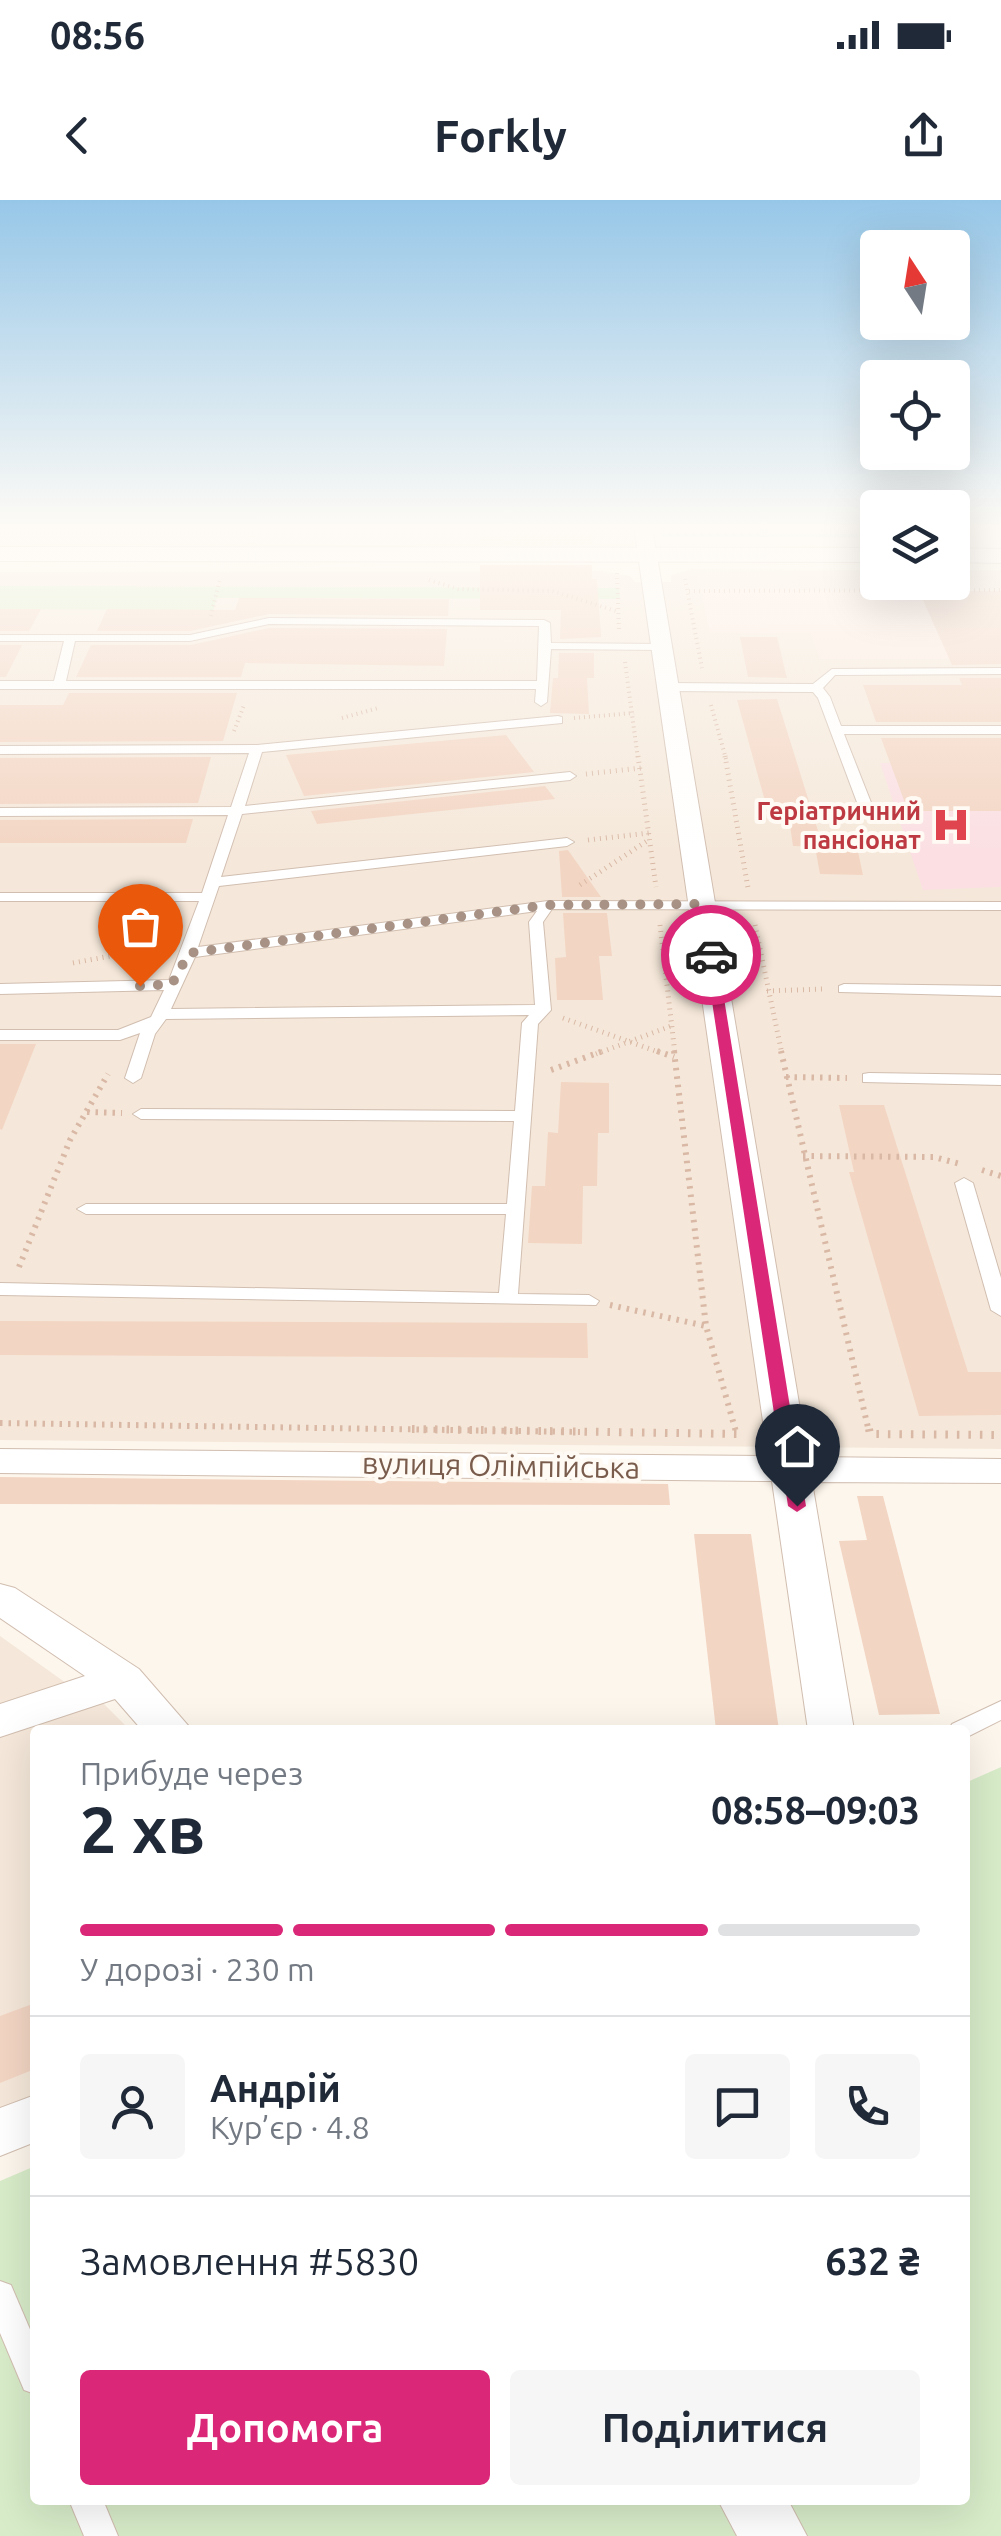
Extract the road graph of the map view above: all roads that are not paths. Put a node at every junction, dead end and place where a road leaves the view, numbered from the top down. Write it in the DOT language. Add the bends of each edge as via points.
graph roads {
  1 [pos="198,636"];
  2 [pos="545,636"];
  3 [pos="661,636"];
  4 [pos="0,638"];
  5 [pos="70,638"];
  6 [pos="546,646"];
  7 [pos="662,647"];
  8 [pos="1001,672"];
  9 [pos="0,685"];
  10 [pos="58,685"];
  11 [pos="544,685"];
  12 [pos="668,687"];
  13 [pos="816,688"];
  14 [pos="542,702"];
  15 [pos="558,720"];
  16 [pos="836,730"];
  17 [pos="1001,730"];
  18 [pos="258,749"];
  19 [pos="0,750"];
  20 [pos="570,776"];
  21 [pos="865,804"];
  22 [pos="236,811"];
  23 [pos="0,812"];
  24 [pos="567,842"];
  25 [pos="213,882"];
  26 [pos="0,898"];
  27 [pos="208,898"];
  28 [pos="703,904"];
  29 [pos="548,905"];
  30 [pos="1001,906"];
  31 [pos="189,953"];
  32 [pos="172,984"];
  33 [pos="0,989"];
  34 [pos="844,989"];
  35 [pos="1001,990"];
  36 [pos="543,1010"];
  37 [pos="159,1017"];
  38 [pos="0,1035"];
  39 [pos="133,1078"];
  40 [pos="869,1078"];
  41 [pos="1001,1080"];
  42 [pos="141,1114"];
  43 [pos="524,1116"];
  44 [pos="964,1183"];
  45 [pos="516,1209"];
  46 [pos="86,1210"];
  47 [pos="3,1290"];
  48 [pos="508,1299"];
  49 [pos="589,1301"];
  50 [pos="1001,1310"];
  51 [pos="0,1461"];
  52 [pos="792,1468"];
  53 [pos="1001,1471"];
  54 [pos="0,1598"];
  55 [pos="123,1680"];
  56 [pos="1001,1710"];
  57 [pos="0,1721"];
  58 [pos="164,1725"];
  59 [pos="830,1725"];
  60 [pos="970,1726"];
  61 [pos="30,2120"];
  62 [pos="0,2132"];
  63 [pos="0,2295"];
  64 [pos="30,2367"];
  65 [pos="88,2505"];
  66 [pos="753,2505"];
  67 [pos="101,2536"];
  68 [pos="775,2536"];
  1 -- 5 [label="lane"];
  2 -- 6 [label="lane"];
  3 -- 7 [label="street"];
  4 -- 5 [label="lane"];
  5 -- 10 [label="lane"];
  6 -- 7 [label="lane"];
  6 -- 11 [label="lane"];
  7 -- 12 [label="street"];
  8 -- 13 [label="lane" via="832,672"];
  9 -- 10 [label="lane"];
  10 -- 11 [label="lane"];
  11 -- 14 [label="lane"];
  12 -- 13 [label="lane"];
  12 -- 28 [label="street"];
  13 -- 16 [label="lane"];
  15 -- 18 [label="lane"];
  16 -- 17 [label="lane"];
  16 -- 21 [label="lane"];
  18 -- 19 [label="lane"];
  18 -- 22 [label="lane"];
  20 -- 22 [label="lane"];
  22 -- 23 [label="lane"];
  22 -- 25 [label="lane"];
  24 -- 25 [label="lane"];
  25 -- 27 [label="lane"];
  26 -- 27 [label="lane"];
  27 -- 31 [label="lane"];
  28 -- 29 [label="lane"];
  28 -- 30 [label="lane"];
  28 -- 52 [label="street"];
  29 -- 31 [label="lane"];
  29 -- 36 [label="lane" via="536,922"];
  31 -- 32 [label="lane"];
  32 -- 33 [label="lane"];
  32 -- 37 [label="lane"];
  34 -- 35 [label="lane"];
  36 -- 37 [label="lane"];
  36 -- 43 [label="lane" via="530,1023"];
  37 -- 38 [label="lane" via="120,1034"];
  37 -- 39 [label="lane"];
  40 -- 41 [label="lane"];
  42 -- 43 [label="lane"];
  43 -- 45 [label="lane"];
  44 -- 50 [label="lane"];
  45 -- 46 [label="lane"];
  45 -- 48 [label="lane"];
  47 -- 48 [label="lane"];
  48 -- 49 [label="lane"];
  51 -- 52 [label="street, вулиця Олімпійська"];
  52 -- 53 [label="street, вулиця Олімпійська"];
  52 -- 59 [label="street"];
  54 -- 55 [label="street"];
  55 -- 57 [label="street"];
  55 -- 58 [label="street"];
  56 -- 60 [label="lane"];
  61 -- 62 [label="street"];
  63 -- 64 [label="lane"];
  65 -- 67 [label="lane"];
  66 -- 68 [label="street"];
}
